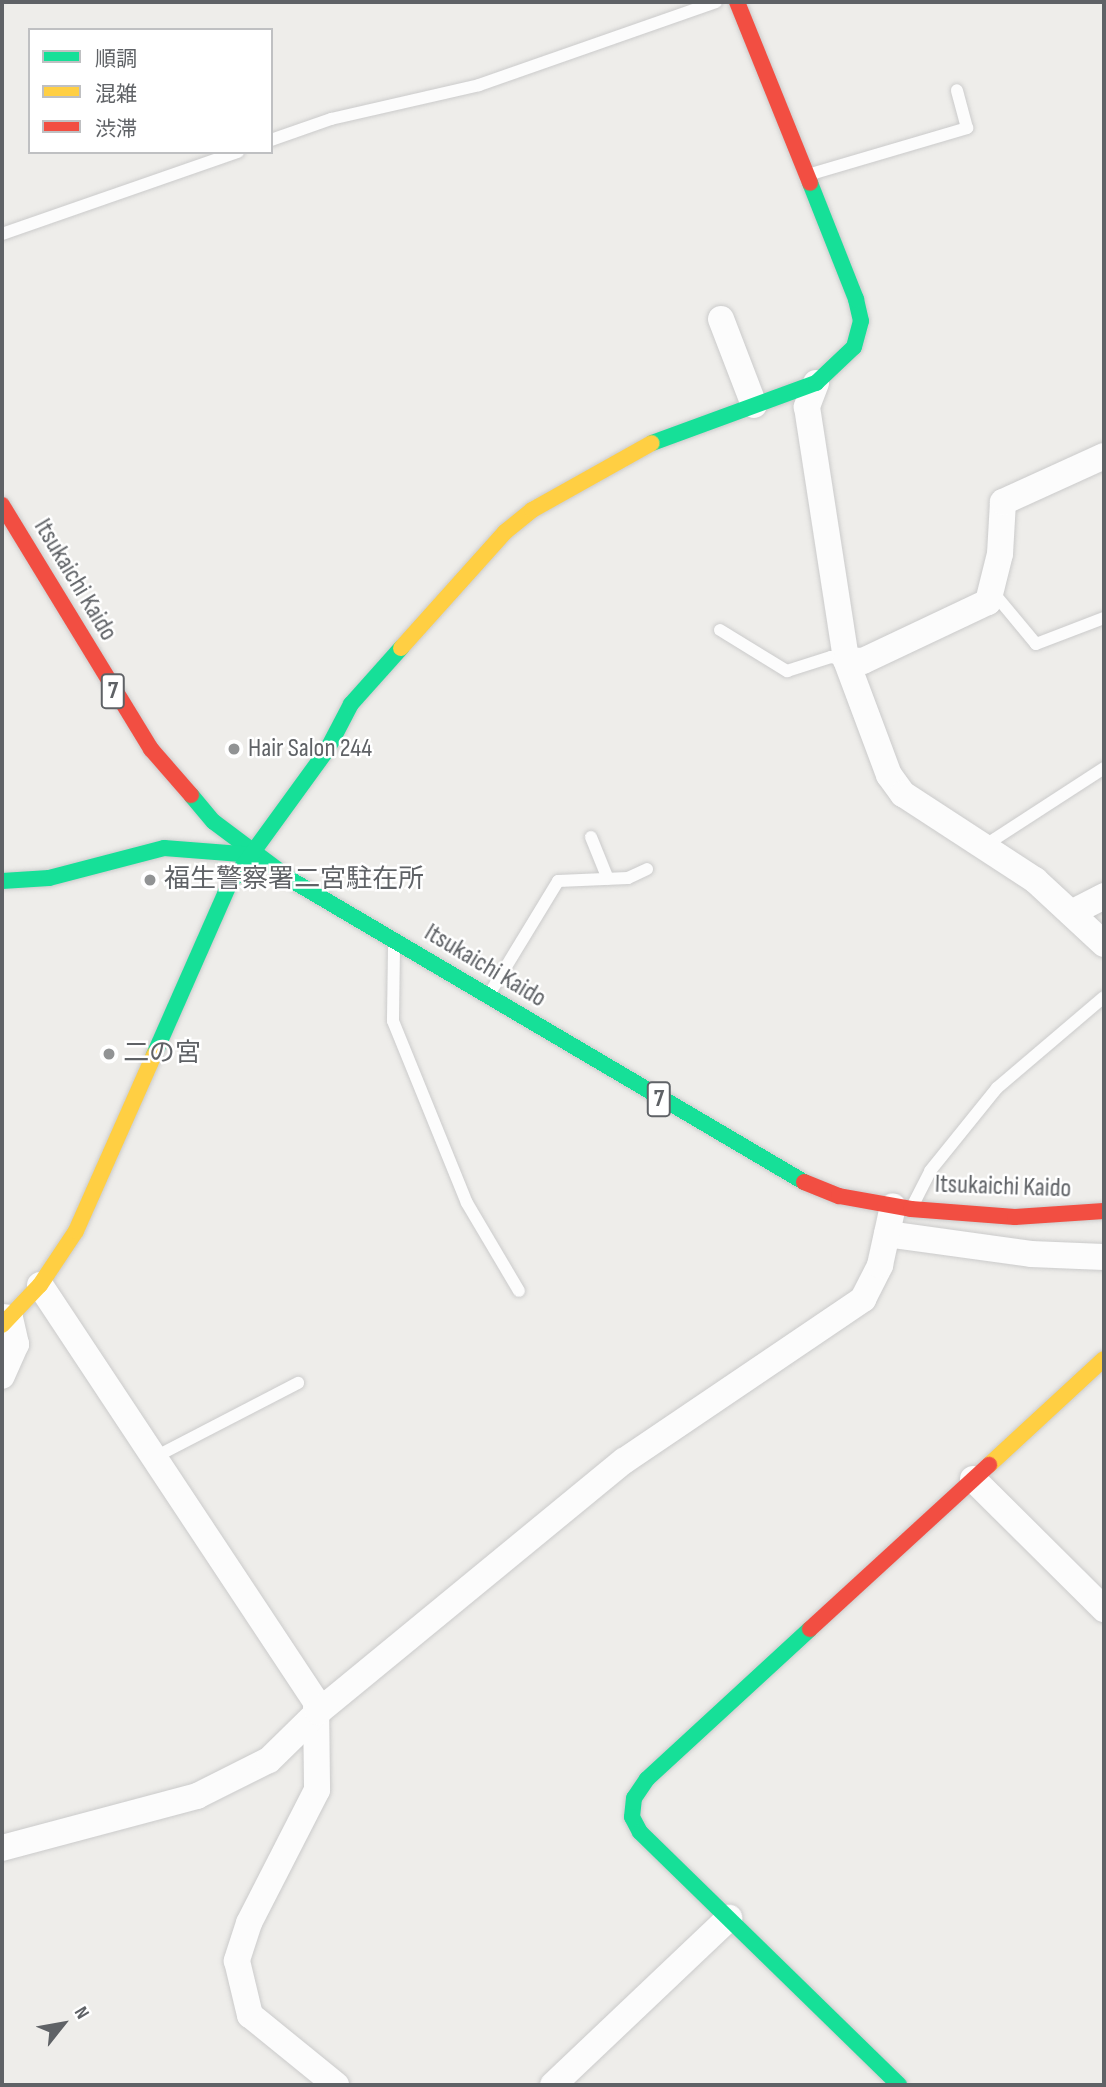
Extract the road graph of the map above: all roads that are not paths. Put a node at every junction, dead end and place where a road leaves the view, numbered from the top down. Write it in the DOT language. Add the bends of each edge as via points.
graph roads {
  1 [pos="716,2"];
  2 [pos="737,2"];
  3 [pos="957,90"];
  4 [pos="273,139"];
  5 [pos="232,154"];
  6 [pos="807,176"];
  7 [pos="2,234"];
  8 [pos="721,318"];
  9 [pos="816,383"];
  10 [pos="754,405"];
  11 [pos="1104,456"];
  12 [pos="2,505"];
  13 [pos="988,602"];
  14 [pos="1104,618"];
  15 [pos="720,630"];
  16 [pos="846,660"];
  17 [pos="1104,768"];
  18 [pos="592,837"];
  19 [pos="984,846"];
  20 [pos="254,855"];
  21 [pos="647,869"];
  22 [pos="608,879"];
  23 [pos="2,881"];
  24 [pos="1104,896"];
  25 [pos="1073,912"];
  26 [pos="394,940"];
  27 [pos="1104,944"];
  28 [pos="488,996"];
  29 [pos="1104,997"];
  30 [pos="902,1208"];
  31 [pos="1104,1211"];
  32 [pos="887,1234"];
  33 [pos="1104,1256"];
  34 [pos="40,1285"];
  35 [pos="519,1291"];
  36 [pos="4,1320"];
  37 [pos="1104,1359"];
  38 [pos="2,1376"];
  39 [pos="298,1383"];
  40 [pos="157,1456"];
  41 [pos="973,1479"];
  42 [pos="1104,1609"];
  43 [pos="318,1712"];
  44 [pos="2,1848"];
  45 [pos="729,1918"];
  46 [pos="336,2085"];
  47 [pos="553,2085"];
  48 [pos="899,2085"];
  1 -- 4 [label="lane" via="479,85 331,119"];
  2 -- 6 [label="street"];
  3 -- 6 [label="lane" via="967,128"];
  5 -- 7 [label="lane"];
  6 -- 9 [label="street" via="861,321 854,347"];
  8 -- 10 [label="street"];
  9 -- 10 [label="street"];
  9 -- 16 [label="street" via="807,407"];
  10 -- 20 [label="street" via="621,457 505,532 351,704 327,750"];
  11 -- 13 [label="street" via="1003,502 1000,554"];
  12 -- 20 [label="street, Itsukaichi Kaido / 7" via="151,749 215,822"];
  13 -- 14 [label="lane" via="997,597 1036,645"];
  13 -- 16 [label="street" via="863,661"];
  15 -- 16 [label="lane" via="787,671 831,657"];
  16 -- 19 [label="street" via="874,745 903,794"];
  17 -- 19 [label="lane"];
  18 -- 22 [label="lane"];
  19 -- 25 [label="street"];
  20 -- 23 [label="street" via="164,848 49,878"];
  20 -- 26 [label="street, Itsukaichi Kaido / 7"];
  20 -- 34 [label="street" via="229,885 106,1170"];
  21 -- 22 [label="lane"];
  22 -- 28 [label="lane" via="558,881"];
  24 -- 25 [label="street"];
  25 -- 27 [label="street"];
  26 -- 28 [label="street, Itsukaichi Kaido / 7"];
  26 -- 35 [label="lane" via="393,1021 467,1203"];
  28 -- 30 [label="street, Itsukaichi Kaido / 7" via="791,1177 839,1196"];
  29 -- 30 [label="lane" via="997,1088"];
  30 -- 31 [label="street, Itsukaichi Kaido / 7" via="1040,1217"];
  30 -- 32 [label="street"];
  32 -- 33 [label="street" via="1031,1254"];
  32 -- 43 [label="street" via="863,1299 624,1461"];
  34 -- 36 [label="street"];
  34 -- 40 [label="street"];
  36 -- 38 [label="street" via="16,1345"];
  37 -- 41 [label="street"];
  39 -- 40 [label="lane"];
  40 -- 43 [label="street" via="312,1693"];
  41 -- 42 [label="street"];
  41 -- 45 [label="street" via="646,1779 634,1798 632,1817 640,1832"];
  43 -- 44 [label="street" via="269,1760 210,1791"];
  43 -- 46 [label="street" via="317,1790 248,1923 237,1961 250,2015"];
  45 -- 47 [label="street"];
  45 -- 48 [label="street"];
}
